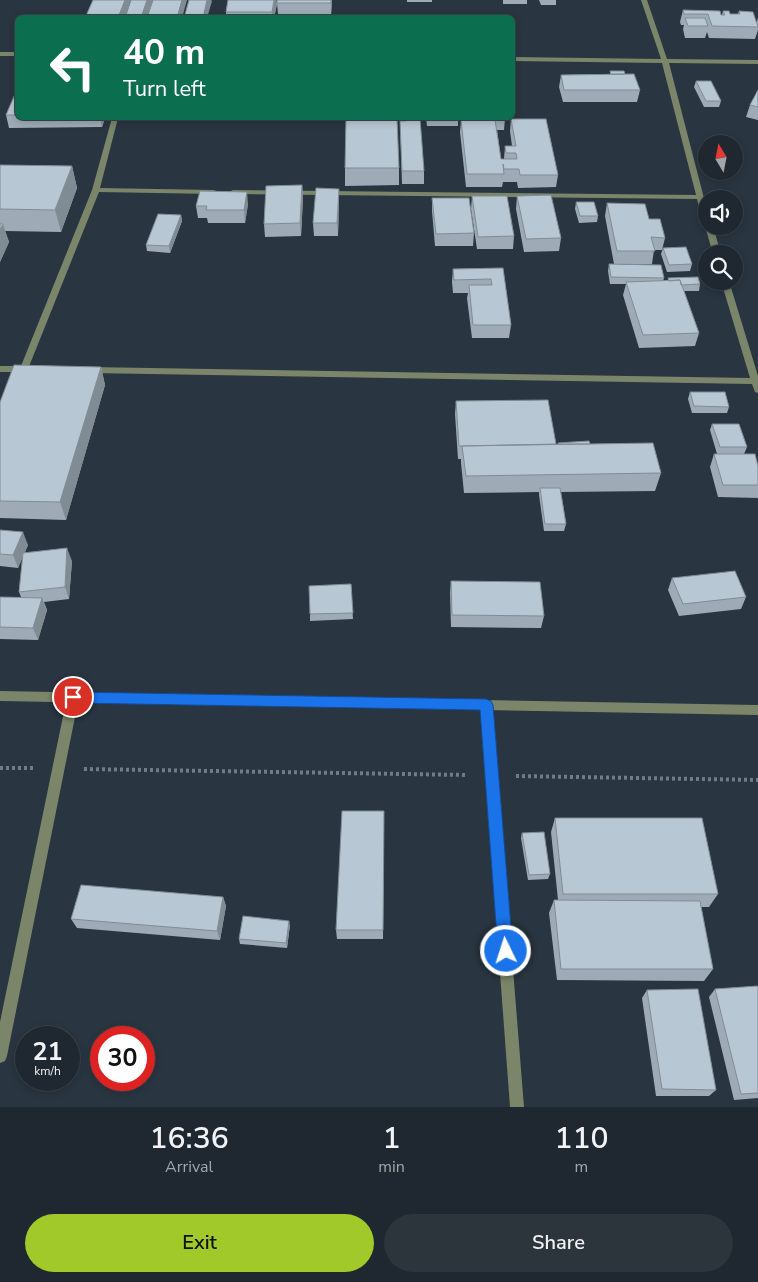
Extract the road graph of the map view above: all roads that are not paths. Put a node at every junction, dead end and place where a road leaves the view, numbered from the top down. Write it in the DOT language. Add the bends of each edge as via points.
graph roads {
  1 [pos="644,0"];
  2 [pos="0,54"];
  3 [pos="15,54"];
  4 [pos="515,59"];
  5 [pos="665,61"];
  6 [pos="758,62"];
  7 [pos="114,120"];
  8 [pos="96,190"];
  9 [pos="698,190"];
  10 [pos="698,197"];
  11 [pos="728,290"];
  12 [pos="0,369"];
  13 [pos="24,369"];
  14 [pos="34,369"];
  15 [pos="83,370"];
  16 [pos="755,381"];
  17 [pos="758,390"];
  18 [pos="0,696"];
  19 [pos="73,697"];
  20 [pos="486,705"];
  21 [pos="758,710"];
  22 [pos="0,1056"];
  23 [pos="517,1107"];
  1 -- 5 [label="street"];
  2 -- 3 [label="street"];
  4 -- 5 [label="street"];
  5 -- 6 [label="street"];
  5 -- 9 [label="street"];
  7 -- 8 [label="street"];
  8 -- 10 [label="street"];
  8 -- 13 [label="street"];
  11 -- 16 [label="street"];
  12 -- 13 [label="street"];
  13 -- 14 [label="street"];
  15 -- 16 [label="street"];
  16 -- 17 [label="street"];
  18 -- 19 [label="street"];
  19 -- 20 [label="street"];
  19 -- 22 [label="street"];
  20 -- 21 [label="street"];
  20 -- 23 [label="street"];
}
